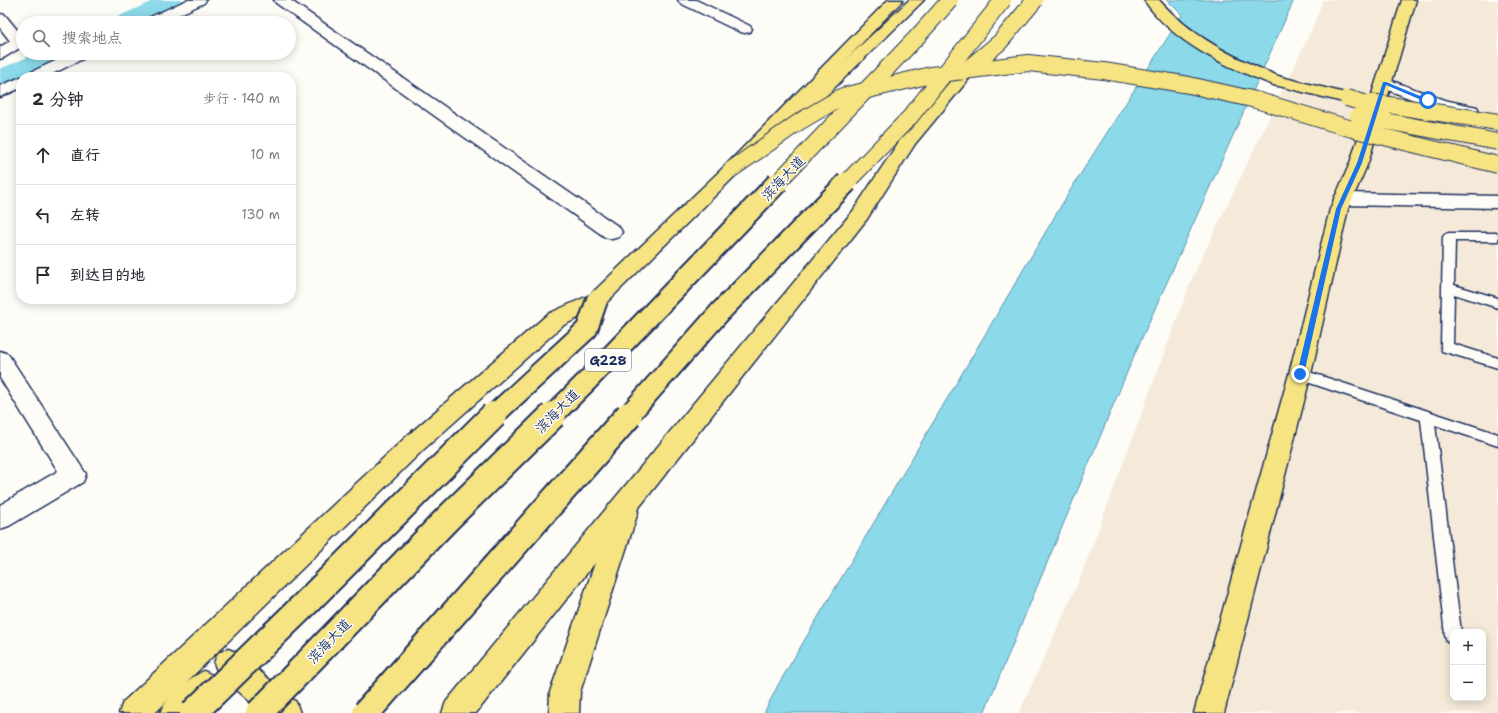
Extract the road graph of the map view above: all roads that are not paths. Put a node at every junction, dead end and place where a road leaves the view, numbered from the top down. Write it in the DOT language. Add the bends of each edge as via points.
graph roads {
  1 [pos="199,0"];
  2 [pos="281,0"];
  3 [pos="685,0"];
  4 [pos="896,0"];
  5 [pos="917,0"];
  6 [pos="950,0"];
  7 [pos="1003,0"];
  8 [pos="1026,0"];
  9 [pos="1035,0"];
  10 [pos="1151,0"];
  11 [pos="1409,0"];
  12 [pos="164,16"];
  13 [pos="0,18"];
  14 [pos="745,29"];
  15 [pos="16,38"];
  16 [pos="16,44"];
  17 [pos="0,54"];
  18 [pos="69,60"];
  19 [pos="43,72"];
  20 [pos="1384,83"];
  21 [pos="16,84"];
  22 [pos="0,92"];
  23 [pos="1347,98"];
  24 [pos="1256,100"];
  25 [pos="1376,112"];
  26 [pos="1498,114"];
  27 [pos="910,118"];
  28 [pos="1498,122"];
  29 [pos="1498,135"];
  30 [pos="1498,142"];
  31 [pos="1498,166"];
  32 [pos="732,169"];
  33 [pos="1343,200"];
  34 [pos="1498,202"];
  35 [pos="612,232"];
  36 [pos="1498,237"];
  37 [pos="1448,288"];
  38 [pos="597,300"];
  39 [pos="1498,304"];
  40 [pos="0,360"];
  41 [pos="1498,363"];
  42 [pos="1300,374"];
  43 [pos="1427,416"];
  44 [pos="1498,440"];
  45 [pos="630,498"];
  46 [pos="0,518"];
  47 [pos="1452,629"];
  48 [pos="228,663"];
  49 [pos="134,713"];
  50 [pos="176,713"];
  51 [pos="193,713"];
  52 [pos="259,713"];
  53 [pos="285,713"];
  54 [pos="366,713"];
  55 [pos="457,713"];
  56 [pos="564,713"];
  57 [pos="1209,713"];
  1 -- 12 [label="street"];
  2 -- 35 [label="street"];
  3 -- 14 [label="street"];
  4 -- 32 [label="main road, bridge"];
  5 -- 48 [label="main road"];
  6 -- 52 [label="main road, 滨海大道 / G228, bridge" via="590,380 448,518"];
  7 -- 27 [label="main road, bridge"];
  8 -- 45 [label="main road" via="908,141 860,215"];
  9 -- 27 [label="main road, bridge" via="1000,42"];
  10 -- 23 [label="main road" via="1163,16 1193,40 1239,66 1277,81"];
  11 -- 20 [label="main road"];
  13 -- 15 [label="street"];
  16 -- 17 [label="street"];
  18 -- 19 [label="street"];
  20 -- 25 [label="main road"];
  20 -- 26 [label="street" via="1452,108"];
  21 -- 22 [label="street"];
  23 -- 28 [label="main road, bridge"];
  23 -- 29 [label="main road, bridge" via="1412,117"];
  24 -- 30 [label="main road, bridge" via="1339,112"];
  24 -- 31 [label="main road, bridge"];
  24 -- 32 [label="main road, bridge" via="1104,70 1028,63 931,75 844,96 799,122"];
  25 -- 29 [label="main road" via="1439,127"];
  25 -- 33 [label="main road"];
  27 -- 54 [label="main road, bridge" via="720,312"];
  32 -- 38 [label="main road"];
  33 -- 34 [label="street"];
  33 -- 42 [label="main road"];
  36 -- 37 [label="lane" via="1449,237"];
  37 -- 39 [label="lane"];
  37 -- 41 [label="lane" via="1447,347"];
  38 -- 49 [label="main road" via="555,320 415,443"];
  38 -- 51 [label="main road, bridge" via="587,329 482,426"];
  40 -- 46 [label="street" via="74,474"];
  42 -- 43 [label="lane"];
  42 -- 57 [label="main road"];
  43 -- 44 [label="lane"];
  43 -- 47 [label="lane"];
  45 -- 55 [label="main road"];
  45 -- 56 [label="main road" via="565,692"];
  48 -- 50 [label="main road"];
  48 -- 53 [label="main road"];
}
